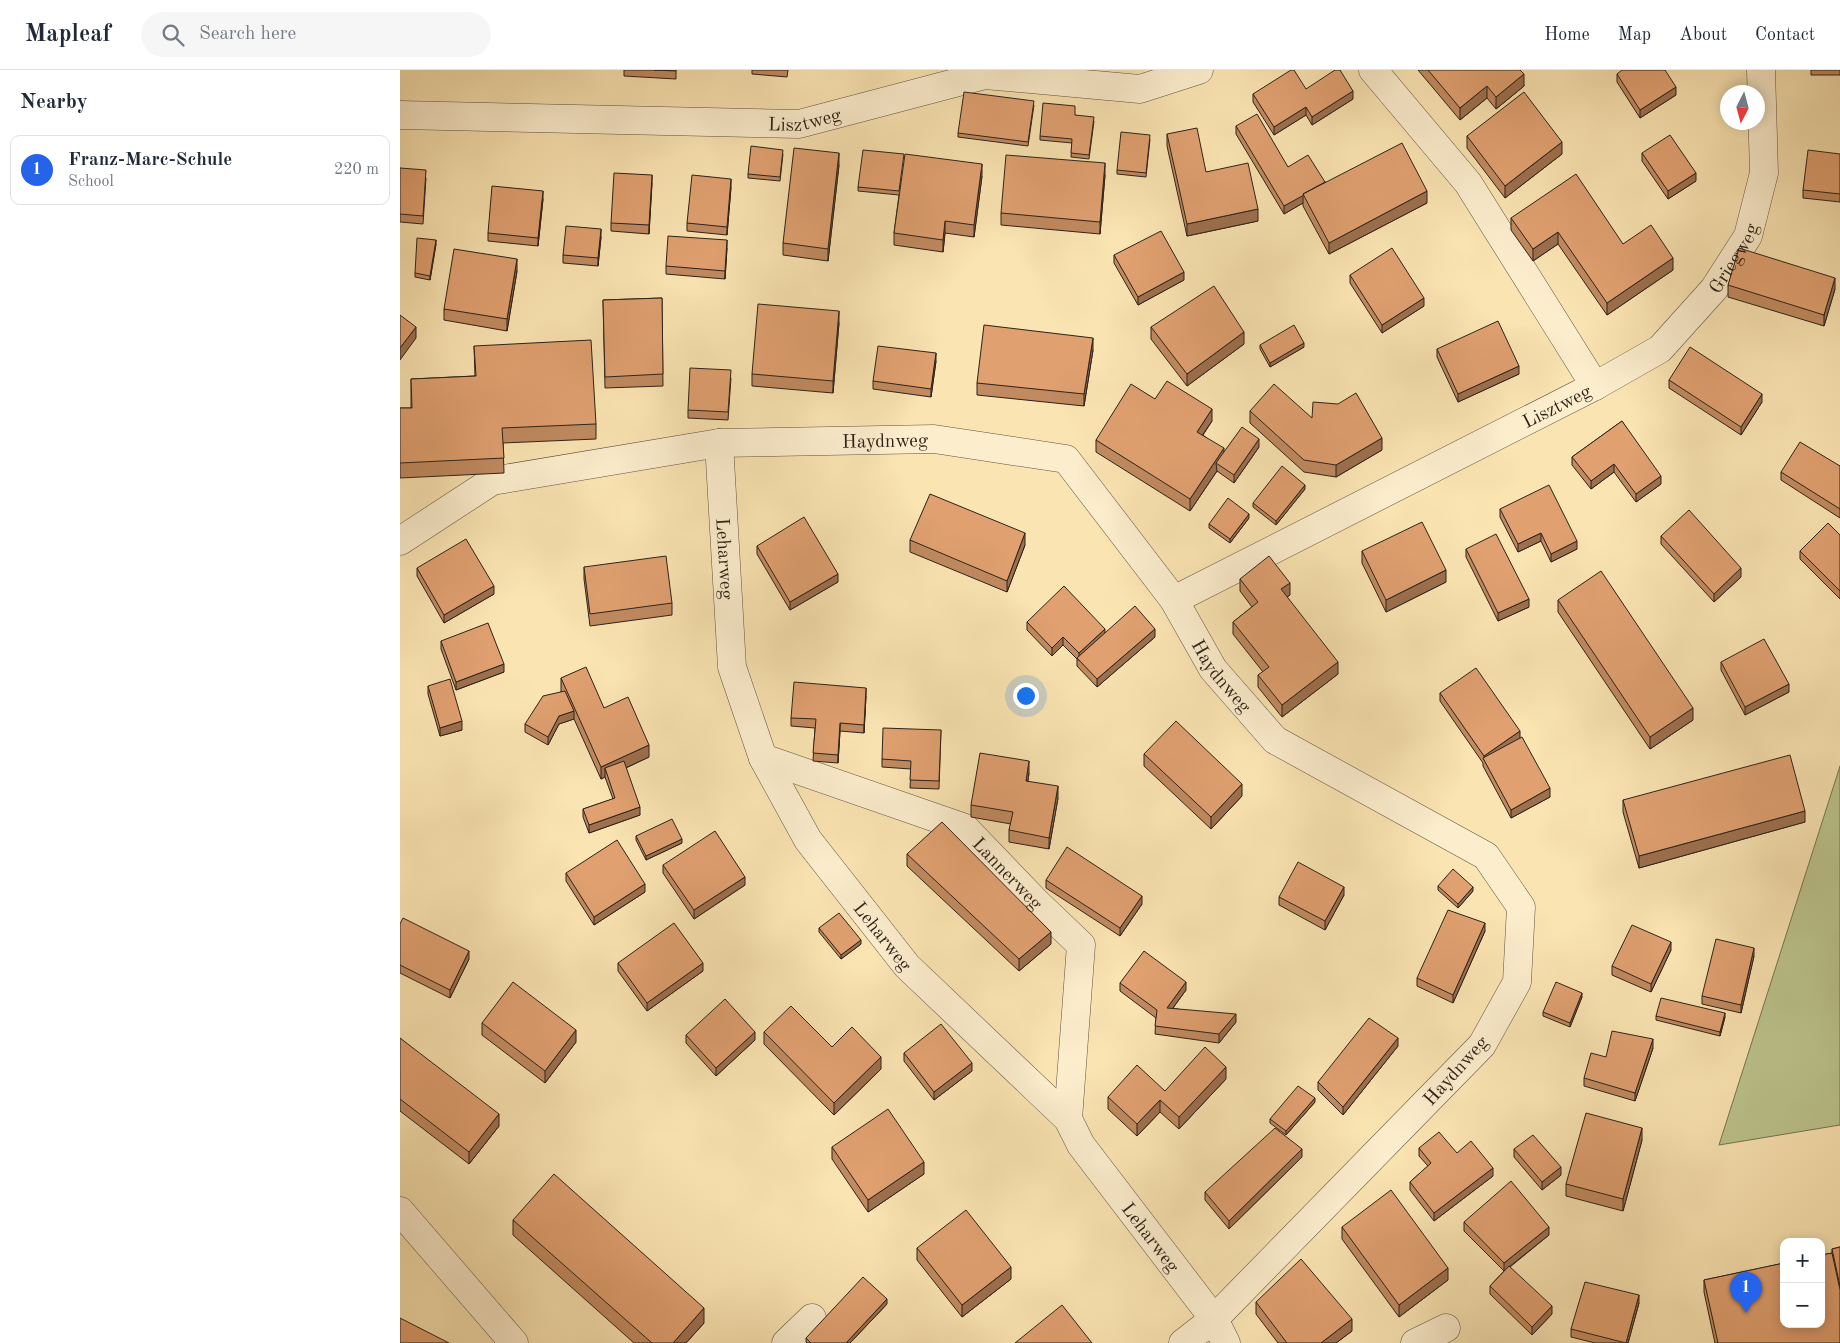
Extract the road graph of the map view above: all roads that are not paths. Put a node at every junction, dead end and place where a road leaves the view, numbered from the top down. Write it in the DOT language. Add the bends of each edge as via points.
graph roads {
  1 [pos="1199,70"];
  2 [pos="1373,70"];
  3 [pos="1761,70"];
  4 [pos="400,115"];
  5 [pos="1594,386"];
  6 [pos="719,443"];
  7 [pos="400,541"];
  8 [pos="1174,600"];
  9 [pos="762,758"];
  10 [pos="1068,1119"];
  11 [pos="400,1211"];
  12 [pos="812,1318"];
  13 [pos="1446,1328"];
  14 [pos="1220,1331"];
  15 [pos="514,1343"];
  16 [pos="786,1343"];
  17 [pos="1183,1343"];
  18 [pos="1415,1343"];
  1 -- 4 [label="street, Lisztweg" via="1140,89 985,75 799,124"];
  2 -- 5 [label="street, Lisztweg" via="1468,183"];
  3 -- 5 [label="street, Griegweg" via="1764,173 1748,236 1714,289 1660,349"];
  5 -- 8 [label="street, Lisztweg"];
  6 -- 7 [label="street, Haydnweg" via="492,481"];
  6 -- 8 [label="street, Haydnweg" via="934,439 1066,459"];
  6 -- 9 [label="street, Leharweg" via="732,667"];
  8 -- 14 [label="street, Haydnweg" via="1213,669 1275,740 1486,856 1520,907 1518,982 1482,1045"];
  9 -- 10 [label="street, Leharweg" via="808,840 907,966"];
  9 -- 10 [label="street, Lannerweg" via="965,828 1081,945"];
  10 -- 14 [label="street, Leharweg" via="1081,1145"];
  11 -- 15 [label="street"];
  12 -- 16 [label="street"];
  13 -- 18 [label="street"];
  14 -- 17 [label="street, Haydnweg"];
}
